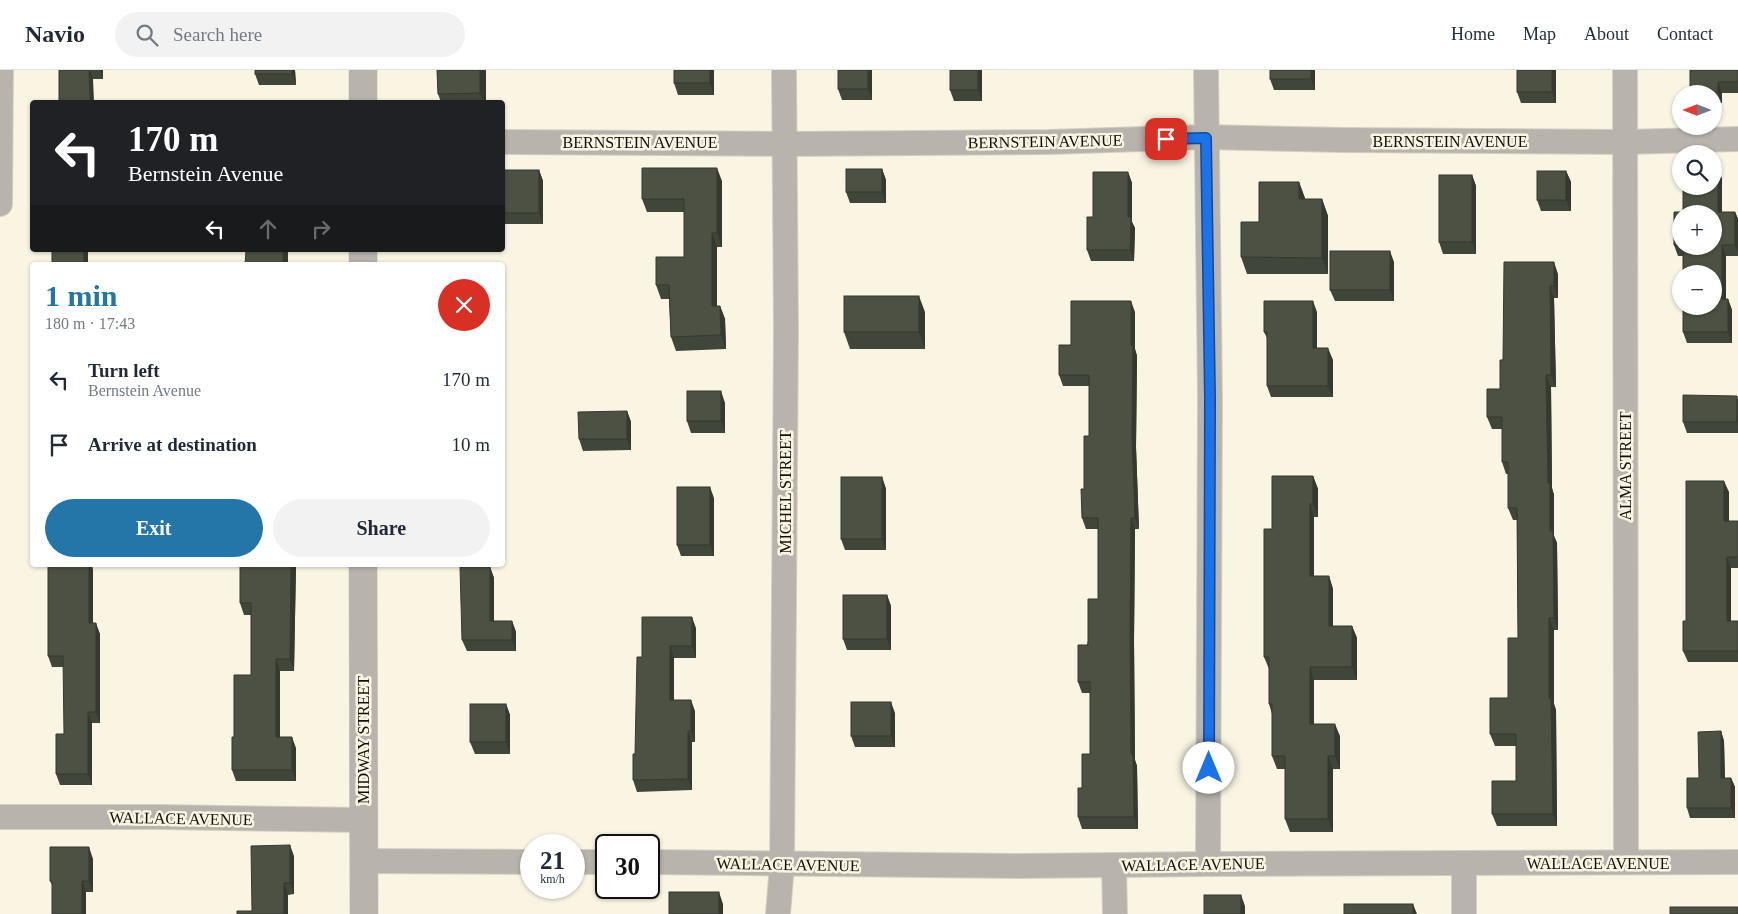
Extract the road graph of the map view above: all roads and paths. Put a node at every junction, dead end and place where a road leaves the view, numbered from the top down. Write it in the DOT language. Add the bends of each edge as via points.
graph roads {
  1 [pos="1,70"];
  2 [pos="363,70"];
  3 [pos="784,70"];
  4 [pos="1206,70"];
  5 [pos="1624,70"];
  6 [pos="363,100"];
  7 [pos="1206,138"];
  8 [pos="1738,139"];
  9 [pos="505,142"];
  10 [pos="1624,142"];
  11 [pos="786,144"];
  12 [pos="0,204"];
  13 [pos="363,567"];
  14 [pos="0,817"];
  15 [pos="363,820"];
  16 [pos="364,861"];
  17 [pos="520,862"];
  18 [pos="660,862"];
  19 [pos="1626,862"];
  20 [pos="1738,862"];
  21 [pos="1464,863"];
  22 [pos="1208,864"];
  23 [pos="782,865"];
  24 [pos="1114,865"];
  25 [pos="364,914"];
  26 [pos="778,914"];
  27 [pos="1115,914"];
  28 [pos="1464,914"];
  1 -- 12 [label="street"];
  2 -- 6 [label="street"];
  3 -- 11 [label="street, MICHEL STREET"];
  4 -- 7 [label="street"];
  5 -- 10 [label="street, ALMA STREET"];
  7 -- 10 [label="street, BERNSTEIN AVENUE"];
  7 -- 11 [label="street, BERNSTEIN AVENUE"];
  7 -- 22 [label="street" via="1210,398"];
  8 -- 10 [label="street, BERNSTEIN AVENUE"];
  9 -- 11 [label="street, BERNSTEIN AVENUE"];
  10 -- 19 [label="street, ALMA STREET"];
  11 -- 23 [label="street, MICHEL STREET"];
  13 -- 15 [label="street, MIDWAY STREET"];
  14 -- 15 [label="street, WALLACE AVENUE"];
  15 -- 16 [label="street, MIDWAY STREET"];
  16 -- 17 [label="street"];
  16 -- 25 [label="street, MIDWAY STREET"];
  18 -- 23 [label="street, WALLACE AVENUE"];
  19 -- 20 [label="street, WALLACE AVENUE"];
  19 -- 21 [label="street, WALLACE AVENUE"];
  21 -- 22 [label="street, WALLACE AVENUE"];
  21 -- 28 [label="street"];
  22 -- 24 [label="street, WALLACE AVENUE"];
  23 -- 24 [label="street, WALLACE AVENUE"];
  23 -- 26 [label="street, MICHEL STREET"];
  24 -- 27 [label="street"];
}
